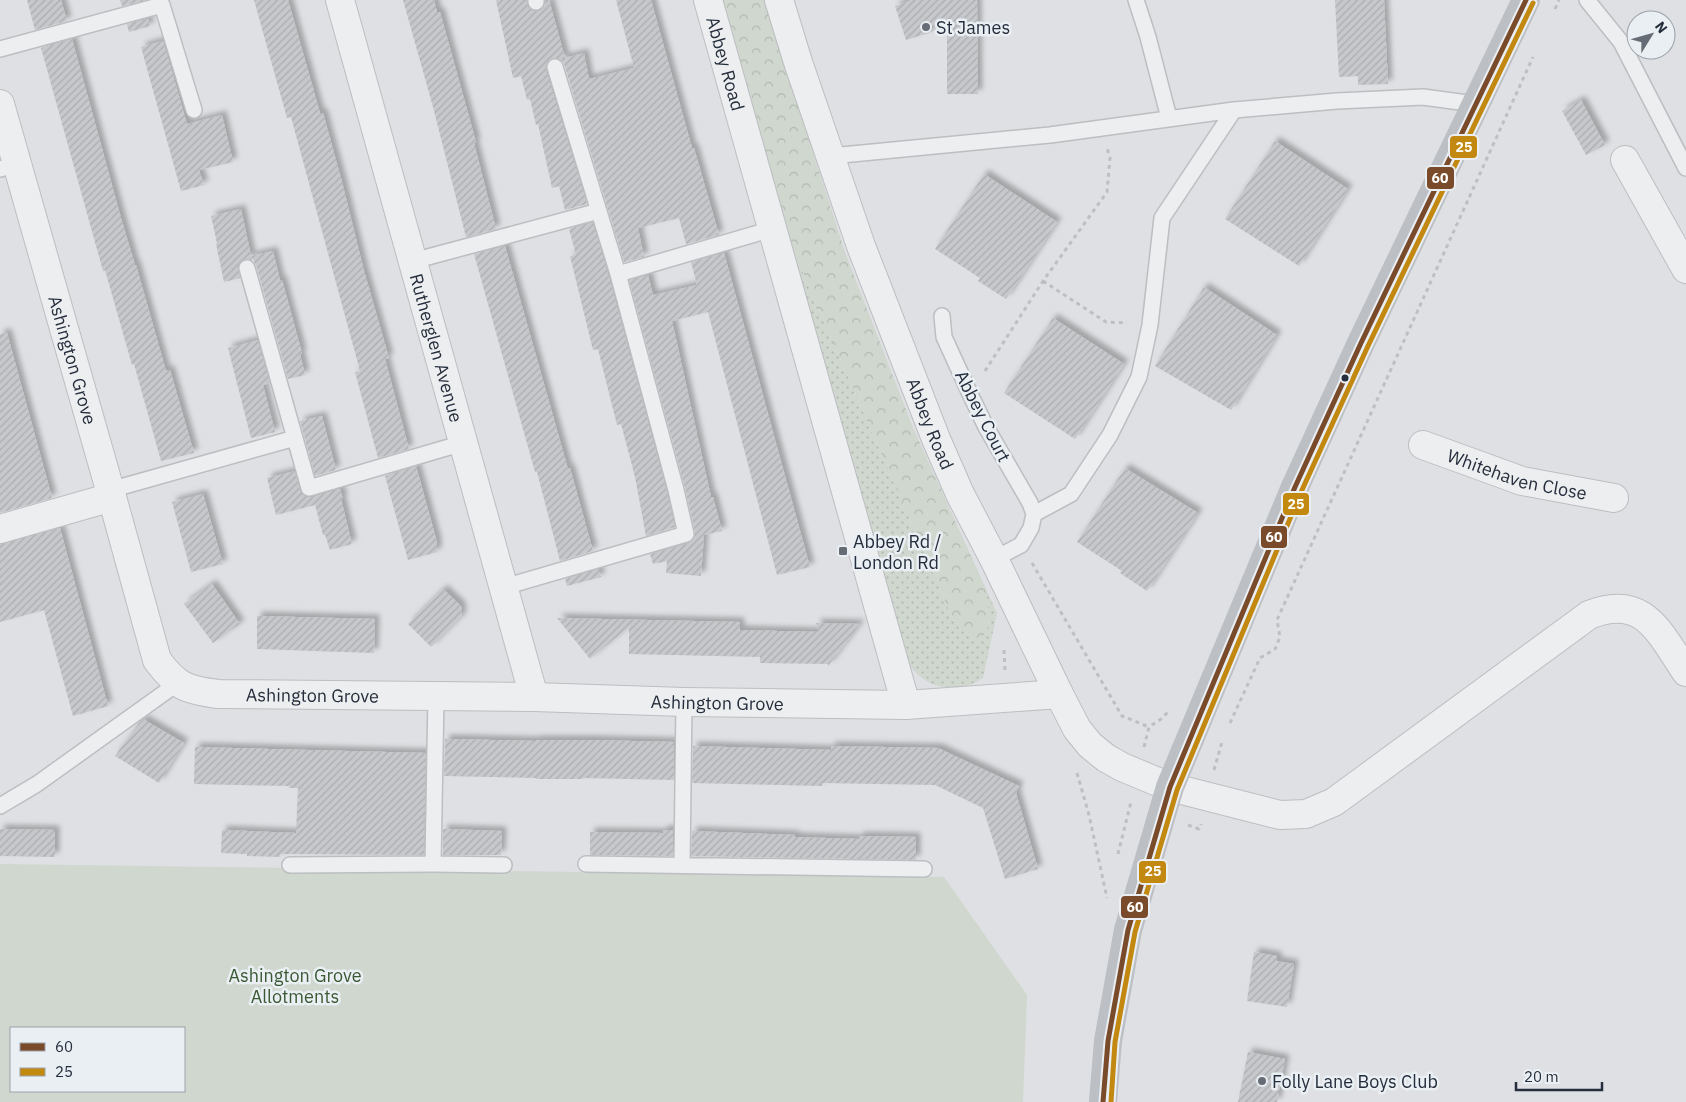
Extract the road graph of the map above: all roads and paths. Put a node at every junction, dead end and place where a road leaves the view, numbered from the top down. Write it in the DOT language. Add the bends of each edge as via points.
graph roads {
  1 [pos="340,0"];
  2 [pos="708,0"];
  3 [pos="779,0"];
  4 [pos="1136,0"];
  5 [pos="1526,0"];
  6 [pos="1559,0"];
  7 [pos="1587,0"];
  8 [pos="161,2"];
  9 [pos="1555,9"];
  10 [pos="0,49"];
  11 [pos="1534,54"];
  12 [pos="555,67"];
  13 [pos="0,104"];
  14 [pos="1475,104"];
  15 [pos="194,110"];
  16 [pos="1234,110"];
  17 [pos="1169,118"];
  18 [pos="1101,129"];
  19 [pos="831,156"];
  20 [pos="1625,160"];
  21 [pos="9,166"];
  22 [pos="1686,168"];
  23 [pos="599,212"];
  24 [pos="772,229"];
  25 [pos="413,261"];
  26 [pos="247,268"];
  27 [pos="1686,269"];
  28 [pos="618,274"];
  29 [pos="1043,281"];
  30 [pos="942,316"];
  31 [pos="1150,324"];
  32 [pos="971,396"];
  33 [pos="295,438"];
  34 [pos="463,443"];
  35 [pos="1423,445"];
  36 [pos="111,494"];
  37 [pos="1614,498"];
  38 [pos="1034,514"];
  39 [pos="0,529"];
  40 [pos="1021,545"];
  41 [pos="994,559"];
  42 [pos="504,587"];
  43 [pos="1686,672"];
  44 [pos="178,683"];
  45 [pos="1059,694"];
  46 [pos="436,697"];
  47 [pos="534,697"];
  48 [pos="684,702"];
  49 [pos="906,706"];
  50 [pos="1171,709"];
  51 [pos="1226,732"];
  52 [pos="1077,772"];
  53 [pos="1170,786"];
  54 [pos="1131,804"];
  55 [pos="0,806"];
  56 [pos="1116,861"];
  57 [pos="433,864"];
  58 [pos="586,864"];
  59 [pos="290,865"];
  60 [pos="504,865"];
  61 [pos="682,865"];
  62 [pos="924,869"];
  63 [pos="1109,889"];
  64 [pos="1103,1102"];
  1 -- 25 [label="street, Rutherglen Avenue"];
  2 -- 24 [label="street, Abbey Road"];
  3 -- 19 [label="street, Abbey Road"];
  4 -- 17 [label="lane"];
  5 -- 14 [label="main road"];
  6 -- 9 [label="path"];
  7 -- 22 [label="lane" via="1621,42"];
  8 -- 10 [label="lane"];
  8 -- 15 [label="lane"];
  11 -- 51 [label="path" via="1277,620 1280,637 1275,649 1260,658"];
  12 -- 23 [label="lane"];
  13 -- 21 [label="street, Ashington Grove"];
  14 -- 16 [label="lane" via="1423,97"];
  14 -- 53 [label="main road" via="1295,488"];
  16 -- 17 [label="lane"];
  16 -- 31 [label="lane" via="1162,218"];
  17 -- 18 [label="lane"];
  18 -- 19 [label="lane"];
  18 -- 29 [label="path" via="1110,158 1107,192"];
  19 -- 41 [label="street, Abbey Road" via="861,246 936,439"];
  20 -- 27 [label="street"];
  21 -- 36 [label="street, Ashington Grove"];
  23 -- 25 [label="lane"];
  23 -- 28 [label="lane"];
  24 -- 28 [label="lane"];
  24 -- 49 [label="street, Abbey Road"];
  25 -- 34 [label="street, Rutherglen Avenue"];
  26 -- 33 [label="lane"];
  28 -- 42 [label="lane" via="686,534"];
  29 -- 31 [label="path" via="1106,322"];
  29 -- 32 [label="path"];
  30 -- 32 [label="lane, Abbey Court" via="944,336"];
  31 -- 38 [label="lane" via="1139,377 1110,435 1071,494"];
  32 -- 38 [label="lane, Abbey Court"];
  33 -- 34 [label="lane" via="310,488"];
  33 -- 36 [label="lane"];
  34 -- 42 [label="street, Rutherglen Avenue"];
  35 -- 37 [label="street, Whitehaven Close" via="1522,480"];
  36 -- 39 [label="street"];
  36 -- 44 [label="street, Ashington Grove" via="157,660 168,676"];
  38 -- 40 [label="lane" via="1031,528"];
  40 -- 41 [label="lane"];
  40 -- 50 [label="path" via="1122,716 1149,726"];
  41 -- 45 [label="street, Abbey Road"];
  42 -- 47 [label="street, Rutherglen Avenue"];
  43 -- 53 [label="street, Abbey Road" via="1644,616 1624,608 1600,611 1589,615 1334,802 1306,814 1280,815"];
  44 -- 46 [label="street, Ashington Grove" via="197,692 218,694"];
  44 -- 55 [label="lane" via="37,784"];
  45 -- 49 [label="street, Ashington Grove"];
  45 -- 53 [label="street, Abbey Road" via="1077,729 1106,758"];
  46 -- 47 [label="street, Ashington Grove"];
  46 -- 57 [label="lane"];
  47 -- 48 [label="street, Ashington Grove"];
  48 -- 49 [label="street, Ashington Grove"];
  48 -- 61 [label="lane"];
  52 -- 63 [label="path" via="1107,899"];
  53 -- 64 [label="main road" via="1128,930 1108,1041"];
  54 -- 56 [label="path"];
  57 -- 59 [label="lane"];
  57 -- 60 [label="lane"];
  58 -- 61 [label="lane"];
  61 -- 62 [label="lane"];
}
